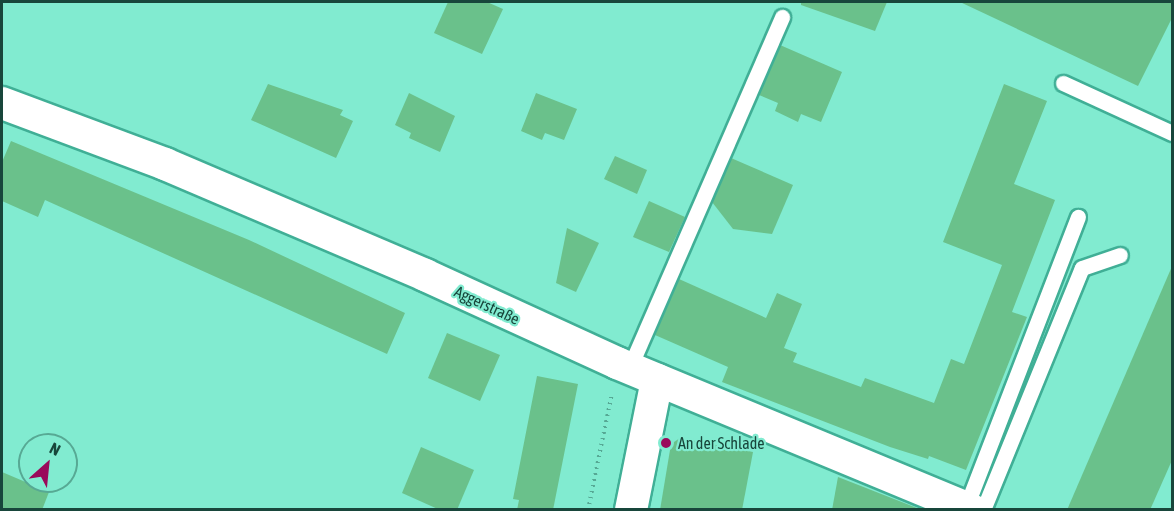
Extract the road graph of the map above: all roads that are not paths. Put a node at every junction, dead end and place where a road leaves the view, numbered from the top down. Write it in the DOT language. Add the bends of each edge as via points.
graph roads {
  1 [pos="782,17"];
  2 [pos="1063,83"];
  3 [pos="2,103"];
  4 [pos="1173,133"];
  5 [pos="1078,217"];
  6 [pos="1120,255"];
  7 [pos="635,371"];
  8 [pos="974,509"];
  9 [pos="630,510"];
  1 -- 7 [label="lane"];
  2 -- 4 [label="lane"];
  3 -- 7 [label="street, Aggerstraße" via="176,169 425,275"];
  5 -- 8 [label="lane"];
  6 -- 8 [label="lane" via="1082,268"];
  7 -- 8 [label="street, Aggerstraße"];
  7 -- 9 [label="street"];
}
